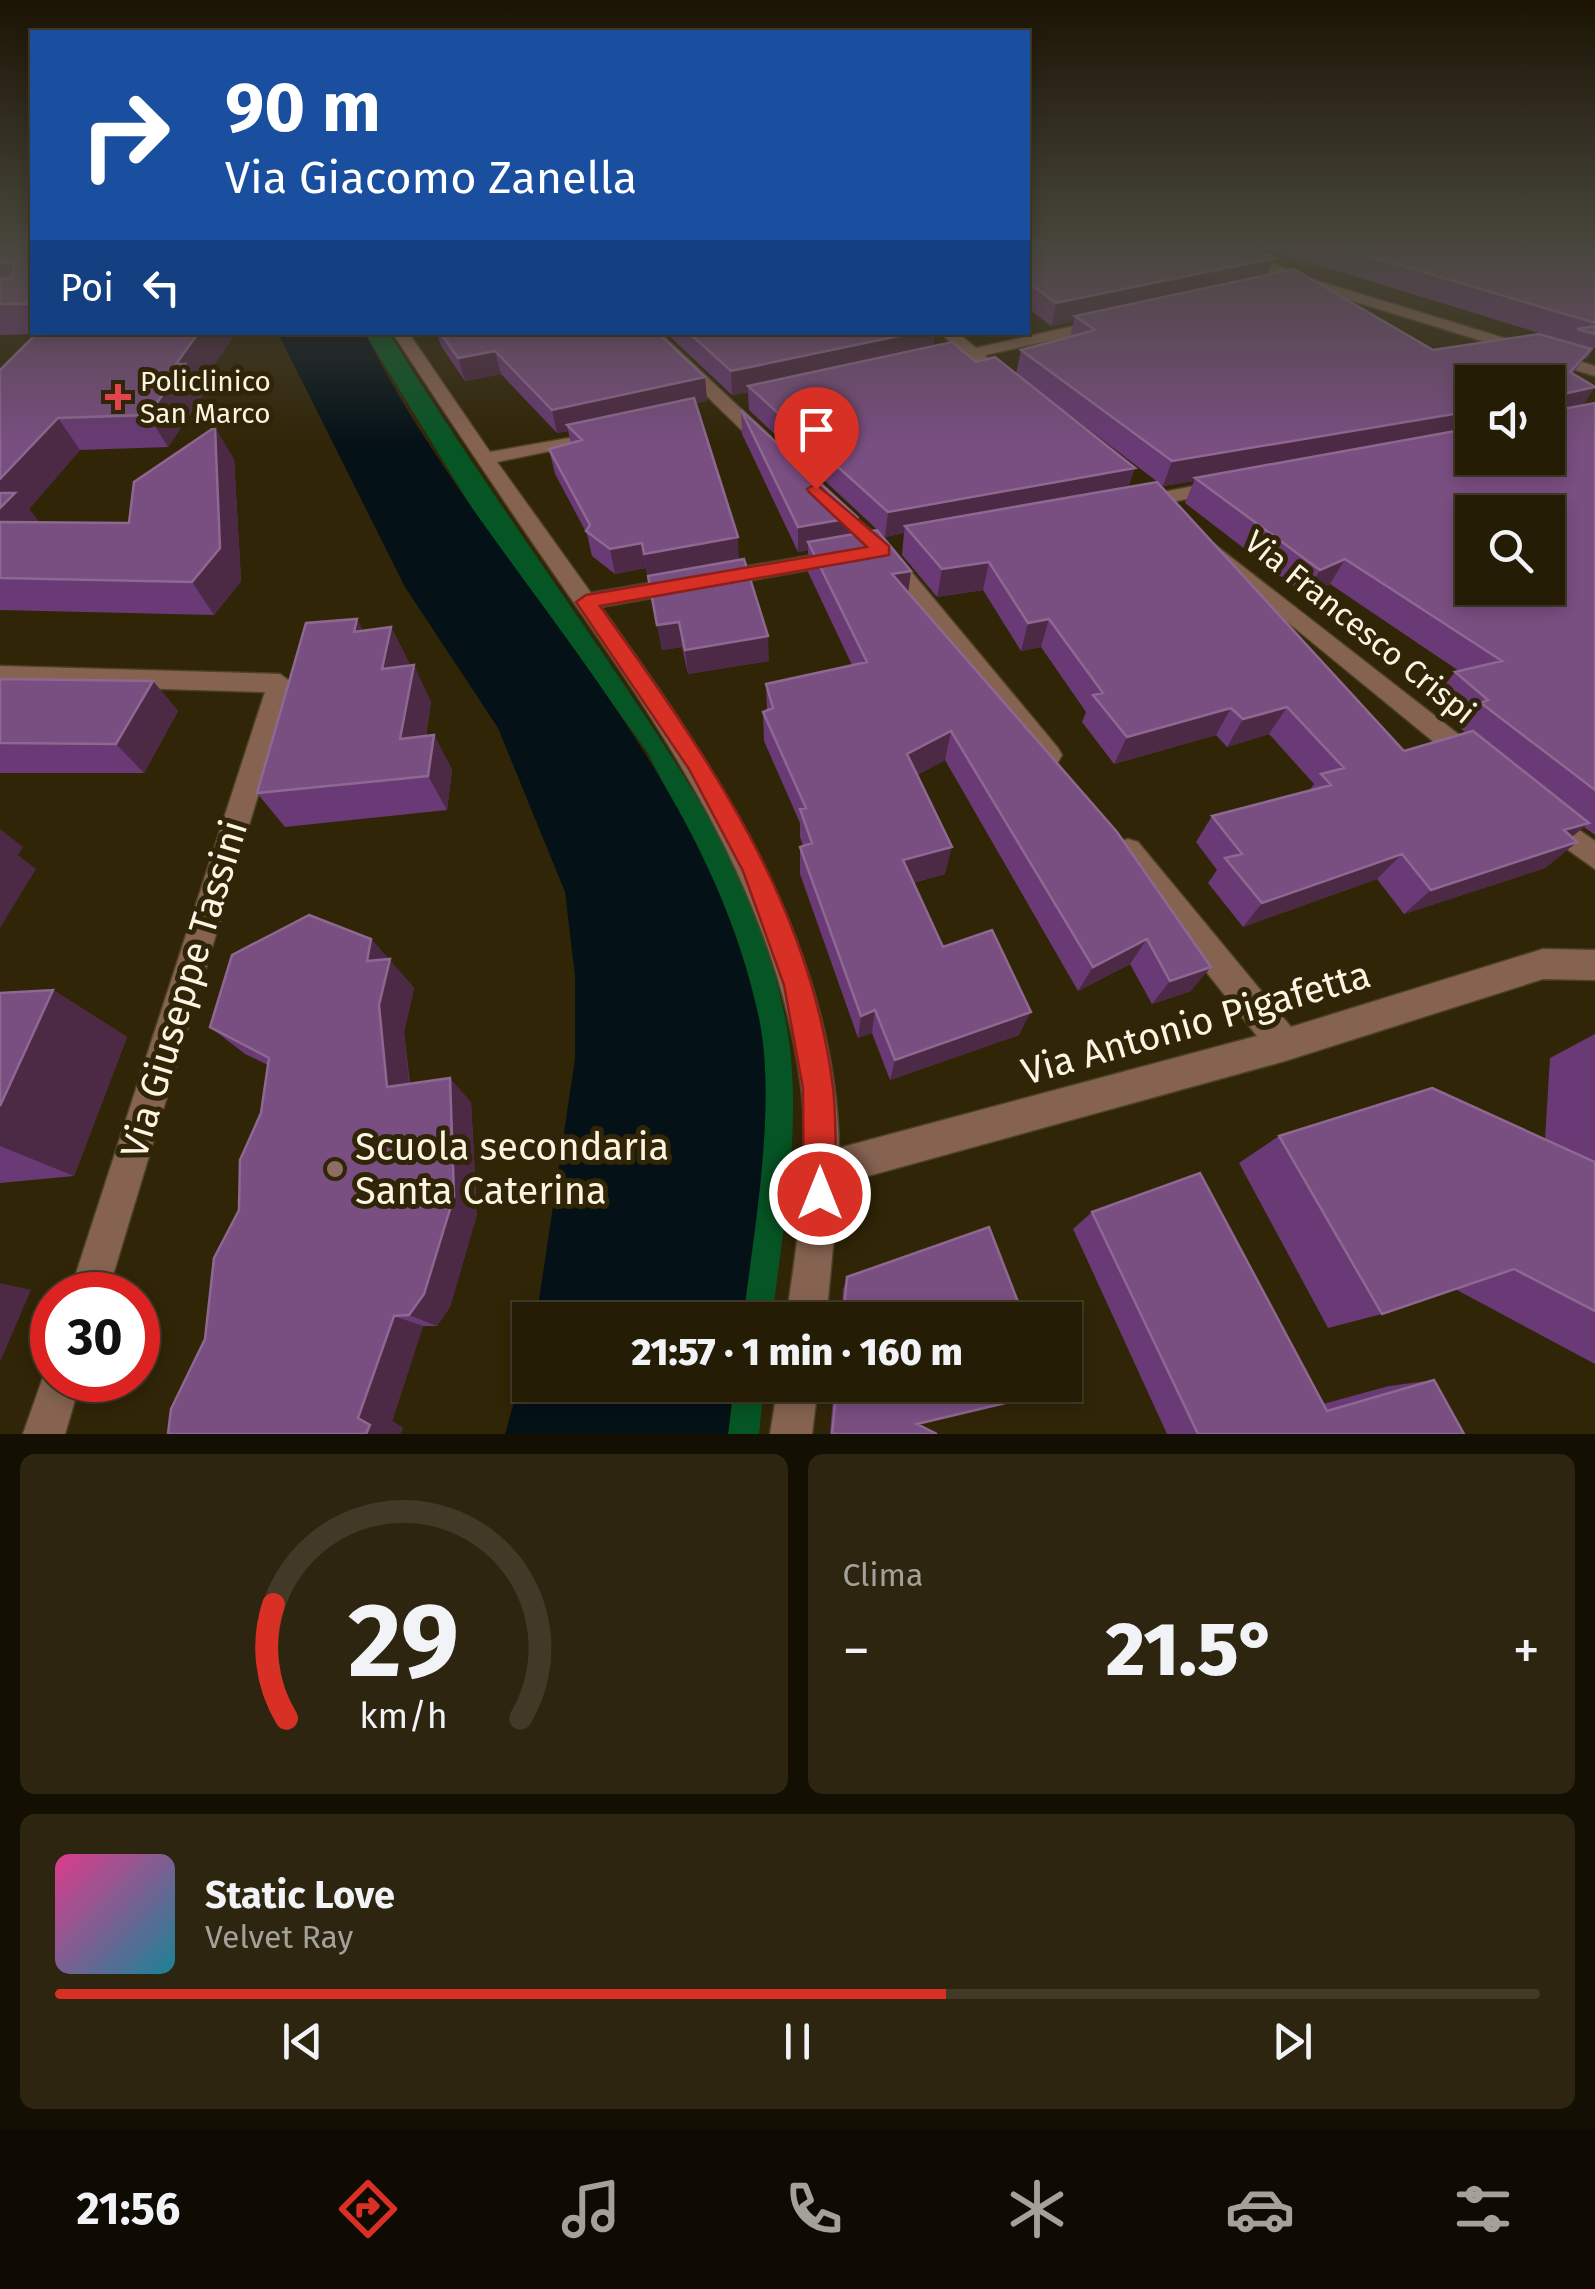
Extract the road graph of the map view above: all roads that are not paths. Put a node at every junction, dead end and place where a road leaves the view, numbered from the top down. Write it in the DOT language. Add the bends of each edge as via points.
graph roads {
  1 [pos="1399,311"];
  2 [pos="1120,320"];
  3 [pos="402,335"];
  4 [pos="653,335"];
  5 [pos="951,335"];
  6 [pos="972,353"];
  7 [pos="916,366"];
  8 [pos="1595,372"];
  9 [pos="1002,378"];
  10 [pos="615,432"];
  11 [pos="781,456"];
  12 [pos="484,459"];
  13 [pos="1121,476"];
  14 [pos="1245,483"];
  15 [pos="819,492"];
  16 [pos="1150,500"];
  17 [pos="1112,508"];
  18 [pos="892,548"];
  19 [pos="586,602"];
  20 [pos="0,675"];
  21 [pos="1484,768"];
  22 [pos="1071,782"];
  23 [pos="1529,804"];
  24 [pos="1109,829"];
  25 [pos="1595,858"];
  26 [pos="1595,965"];
  27 [pos="1286,1045"];
  28 [pos="820,1171"];
  29 [pos="95,1272"];
  30 [pos="808,1302"];
  31 [pos="54,1402"];
  32 [pos="796,1402"];
  33 [pos="44,1434"];
  34 [pos="791,1434"];
  1 -- 8 [label="street"];
  2 -- 6 [label="street"];
  3 -- 12 [label="street"];
  4 -- 11 [label="street"];
  5 -- 6 [label="street"];
  6 -- 7 [label="street"];
  6 -- 9 [label="street"];
  10 -- 12 [label="street"];
  12 -- 19 [label="street"];
  13 -- 16 [label="street, Via Francesco Crispi"];
  14 -- 16 [label="street"];
  15 -- 18 [label="street"];
  16 -- 17 [label="street"];
  16 -- 21 [label="street, Via Francesco Crispi"];
  18 -- 19 [label="street"];
  18 -- 22 [label="street"];
  19 -- 28 [label="street" via="698,762 755,868 798,985 818,1088"];
  20 -- 29 [label="street, Via Giuseppe Tassini" via="280,683"];
  23 -- 25 [label="street"];
  24 -- 27 [label="street"];
  26 -- 27 [label="street, Via Antonio Pigafetta" via="1543,964"];
  27 -- 28 [label="street, Via Antonio Pigafetta"];
  28 -- 30 [label="street"];
  31 -- 33 [label="street"];
  32 -- 34 [label="street"];
}
